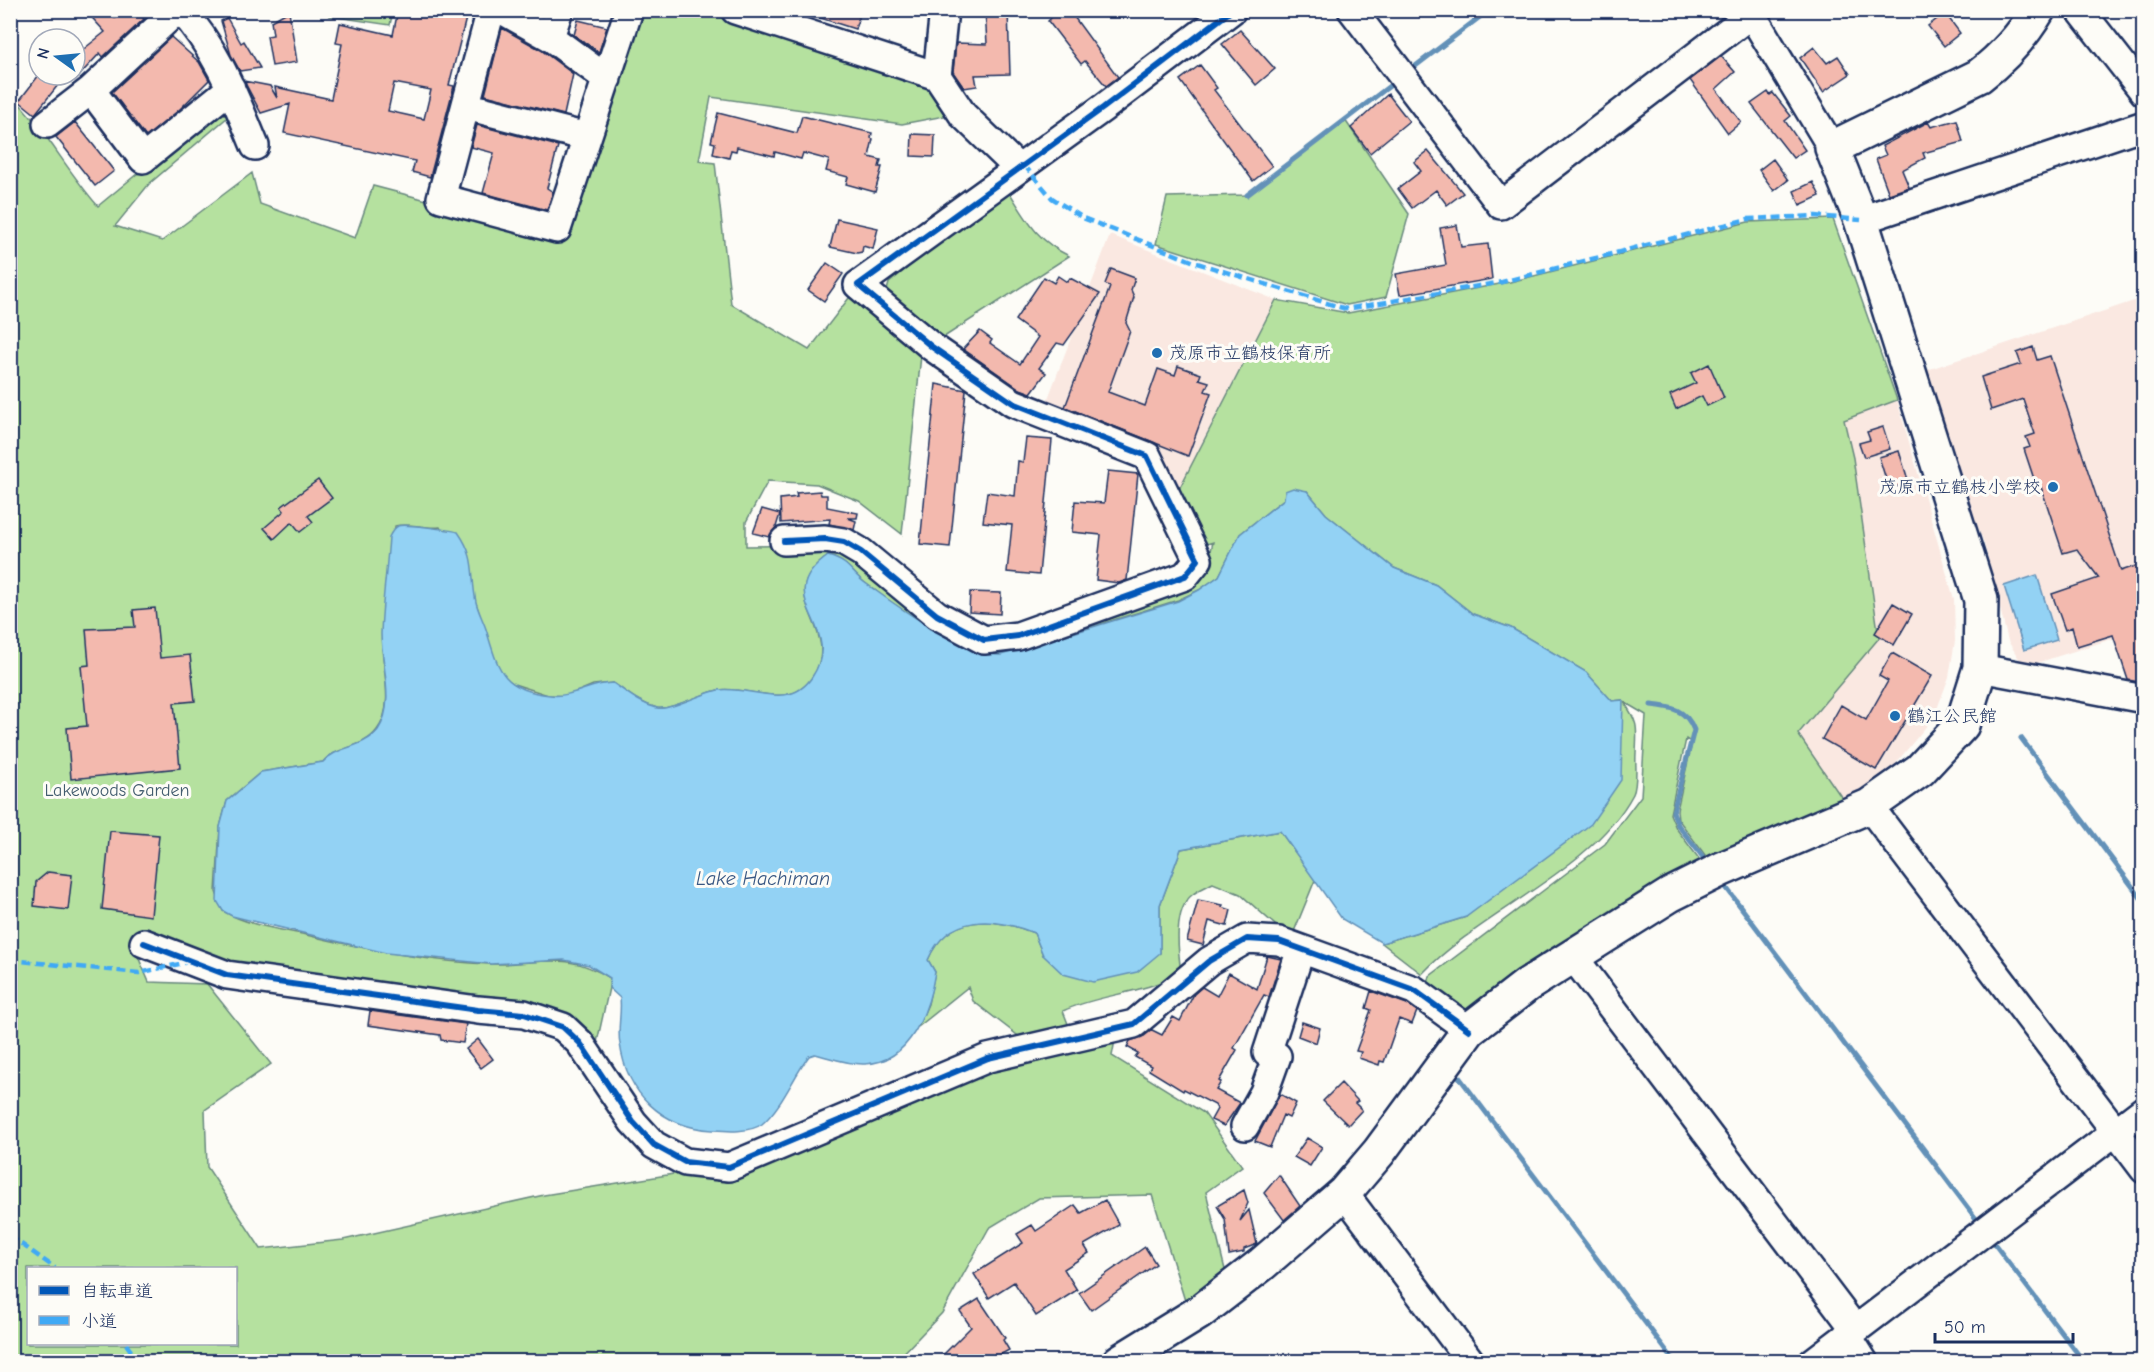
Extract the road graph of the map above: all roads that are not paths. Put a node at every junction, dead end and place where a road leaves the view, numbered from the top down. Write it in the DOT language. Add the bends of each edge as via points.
graph roads {
  1 [pos="179,10"];
  2 [pos="491,10"];
  3 [pos="502,10"];
  4 [pos="559,10"];
  5 [pos="629,10"];
  6 [pos="735,10"];
  7 [pos="944,10"];
  8 [pos="1232,10"];
  9 [pos="1352,10"];
  10 [pos="2038,10"];
  11 [pos="2080,10"];
  12 [pos="1750,12"];
  13 [pos="550,37"];
  14 [pos="937,76"];
  15 [pos="607,80"];
  16 [pos="231,88"];
  17 [pos="91,90"];
  18 [pos="2144,92"];
  19 [pos="466,106"];
  20 [pos="47,124"];
  21 [pos="2144,125"];
  22 [pos="587,137"];
  23 [pos="255,146"];
  24 [pos="1832,148"];
  25 [pos="1019,169"];
  26 [pos="1861,220"];
  27 [pos="784,541"];
  28 [pos="1980,668"];
  29 [pos="2144,699"];
  30 [pos="1869,806"];
  31 [pos="144,943"];
  32 [pos="1301,950"];
  33 [pos="1572,955"];
  34 [pos="1469,1030"];
  35 [pos="2144,1110"];
  36 [pos="1245,1126"];
  37 [pos="2115,1132"];
  38 [pos="2144,1169"];
  39 [pos="1344,1192"];
  40 [pos="1851,1332"];
  41 [pos="1119,1362"];
  42 [pos="1471,1362"];
  43 [pos="1813,1362"];
  44 [pos="1864,1362"];
  1 -- 16 [label="street" via="201,32"];
  1 -- 17 [label="street"];
  2 -- 19 [label="street"];
  3 -- 13 [label="street"];
  4 -- 13 [label="street"];
  5 -- 15 [label="street"];
  6 -- 14 [label="street"];
  7 -- 14 [label="street"];
  8 -- 25 [label="street"];
  9 -- 12 [label="street" via="1500,205"];
  10 -- 24 [label="main road" via="2023,35 1979,76"];
  11 -- 18 [label="street"];
  12 -- 24 [label="street"];
  13 -- 15 [label="street"];
  14 -- 25 [label="street" via="963,116"];
  15 -- 22 [label="street"];
  16 -- 17 [label="street" via="143,159"];
  16 -- 23 [label="street"];
  17 -- 20 [label="street"];
  19 -- 22 [label="street"];
  19 -- 22 [label="street" via="441,198 557,229"];
  21 -- 26 [label="street"];
  24 -- 26 [label="main road"];
  25 -- 27 [label="street" via="858,285 932,347 1013,403 1147,456 1198,560 1185,576 1018,636 984,640 937,615 861,552 843,542"];
  26 -- 28 [label="main road" via="1981,600"];
  28 -- 29 [label="street"];
  28 -- 30 [label="main road" via="1962,725 1920,770"];
  30 -- 33 [label="main road" via="1670,895"];
  30 -- 37 [label="street"];
  31 -- 32 [label="street" via="227,975 524,1014 563,1027 580,1043 633,1122 654,1144 685,1162 729,1167 988,1058 1134,1024 1209,961 1246,939 1279,941"];
  32 -- 34 [label="street" via="1414,990"];
  32 -- 36 [label="street" via="1267,1053 1276,1056 1264,1092"];
  33 -- 34 [label="main road"];
  33 -- 40 [label="street"];
  34 -- 39 [label="main road"];
  35 -- 37 [label="street"];
  37 -- 38 [label="street"];
  37 -- 40 [label="street"];
  39 -- 41 [label="main road" via="1200,1312"];
  39 -- 42 [label="street"];
  40 -- 43 [label="street"];
  40 -- 44 [label="street"];
}
